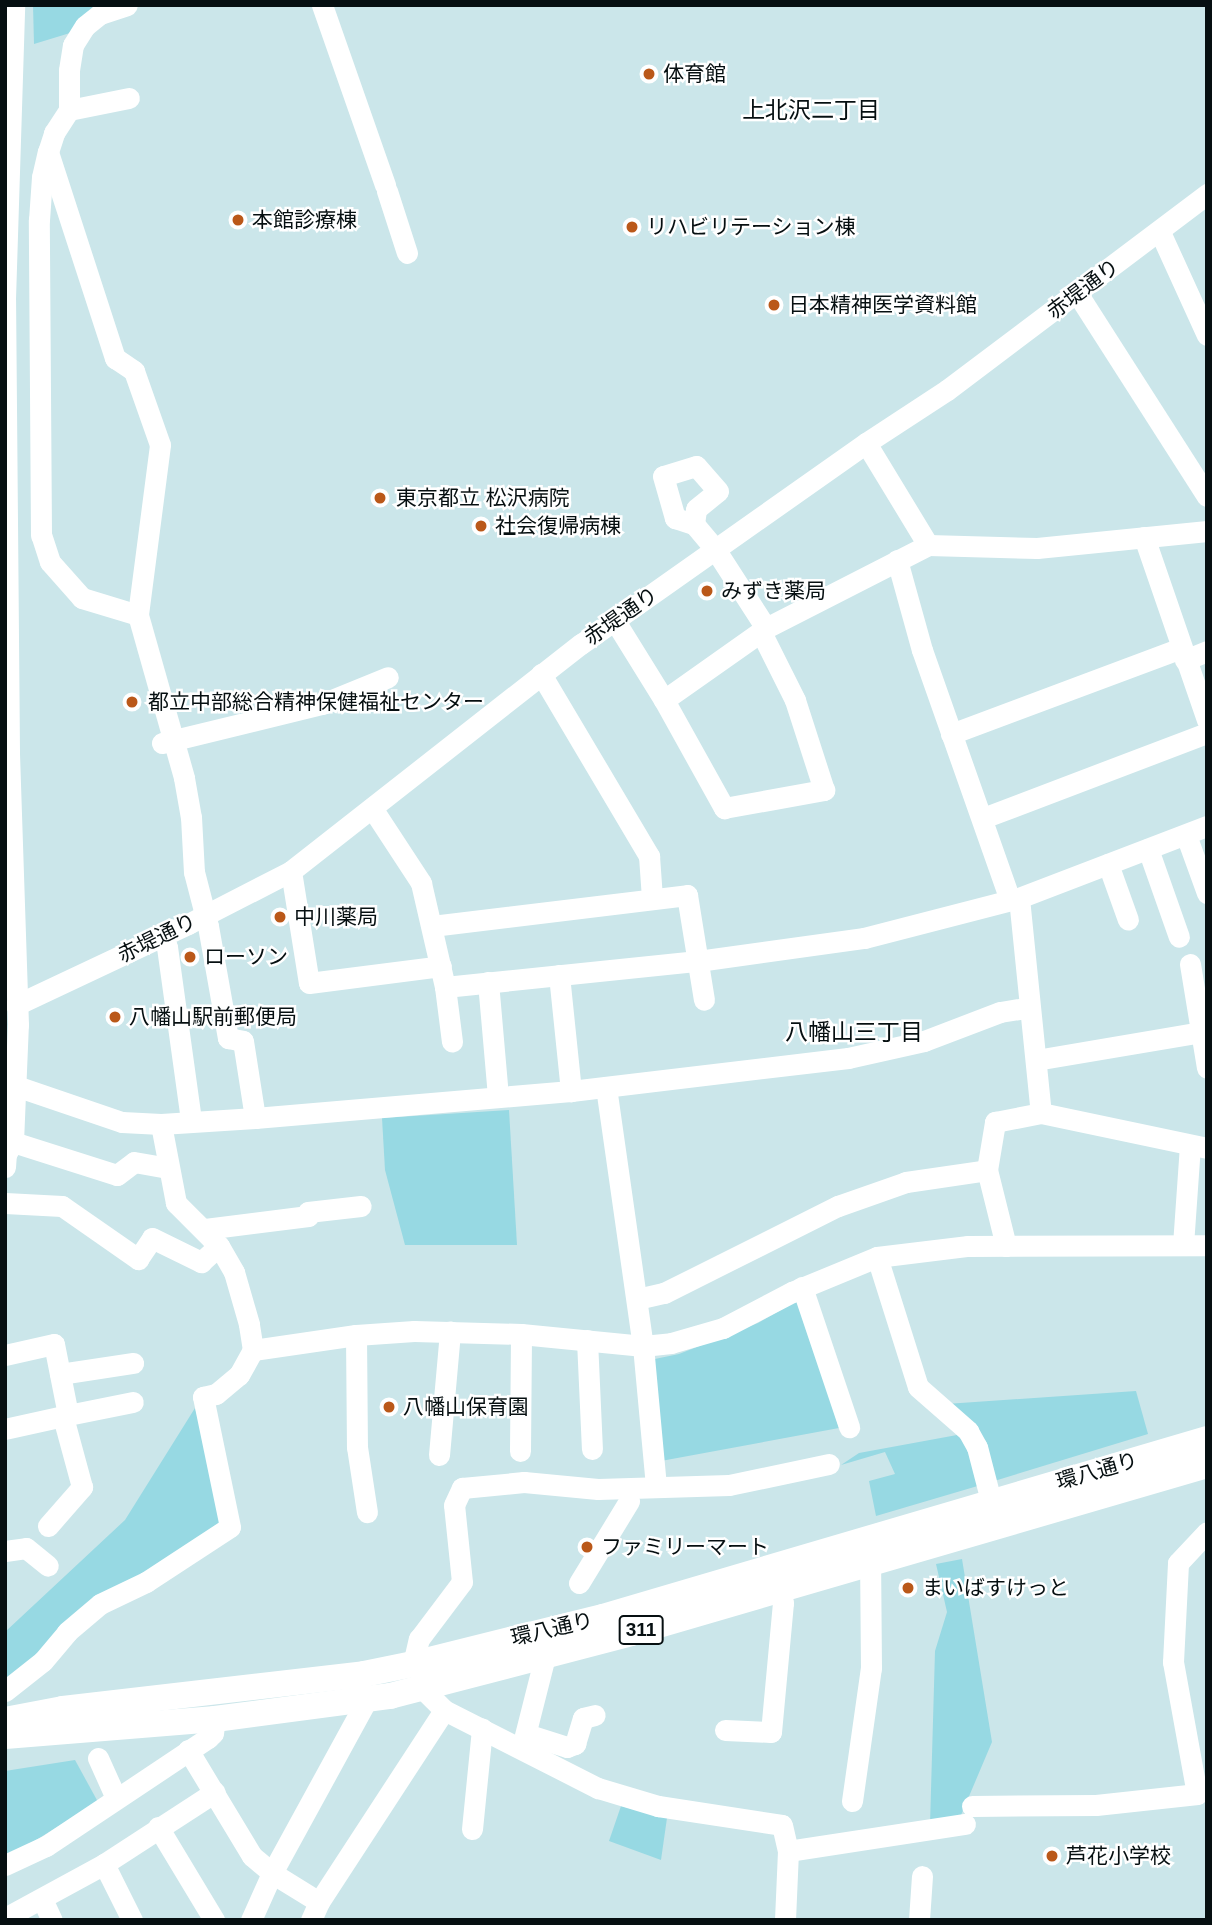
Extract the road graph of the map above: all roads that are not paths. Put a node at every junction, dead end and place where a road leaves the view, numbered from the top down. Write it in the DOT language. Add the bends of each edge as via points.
graph roads {
  1 [pos="14,5"];
  2 [pos="127,5"];
  3 [pos="322,5"];
  4 [pos="129,97"];
  5 [pos="69,110"];
  6 [pos="48,152"];
  7 [pos="1207,194"];
  8 [pos="1160,232"];
  9 [pos="407,253"];
  10 [pos="1077,293"];
  11 [pos="1207,335"];
  12 [pos="866,443"];
  13 [pos="1207,496"];
  14 [pos="694,524"];
  15 [pos="1207,531"];
  16 [pos="41,534"];
  17 [pos="1144,537"];
  18 [pos="928,545"];
  19 [pos="715,549"];
  20 [pos="7,556"];
  21 [pos="897,560"];
  22 [pos="138,615"];
  23 [pos="615,621"];
  24 [pos="763,630"];
  25 [pos="1207,651"];
  26 [pos="1183,654"];
  27 [pos="541,674"];
  28 [pos="388,677"];
  29 [pos="664,700"];
  30 [pos="1207,720"];
  31 [pos="1207,733"];
  32 [pos="951,734"];
  33 [pos="167,742"];
  34 [pos="7,761"];
  35 [pos="372,808"];
  36 [pos="983,818"];
  37 [pos="1207,826"];
  38 [pos="1186,835"];
  39 [pos="1148,849"];
  40 [pos="1108,864"];
  41 [pos="291,871"];
  42 [pos="1207,893"];
  43 [pos="652,898"];
  44 [pos="1014,899"];
  45 [pos="206,915"];
  46 [pos="1128,920"];
  47 [pos="432,926"];
  48 [pos="162,937"];
  49 [pos="1179,937"];
  50 [pos="698,961"];
  51 [pos="1190,964"];
  52 [pos="559,975"];
  53 [pos="443,976"];
  54 [pos="488,982"];
  55 [pos="704,1000"];
  56 [pos="16,1005"];
  57 [pos="1030,1007"];
  58 [pos="1204,1032"];
  59 [pos="452,1042"];
  60 [pos="1036,1060"];
  61 [pos="1207,1068"];
  62 [pos="16,1087"];
  63 [pos="606,1087"];
  64 [pos="571,1091"];
  65 [pos="498,1097"];
  66 [pos="1041,1114"];
  67 [pos="255,1118"];
  68 [pos="191,1121"];
  69 [pos="161,1125"];
  70 [pos="12,1142"];
  71 [pos="1199,1146"];
  72 [pos="5,1167"];
  73 [pos="167,1168"];
  74 [pos="987,1170"];
  75 [pos="5,1203"];
  76 [pos="361,1206"];
  77 [pos="205,1228"];
  78 [pos="1183,1245"];
  79 [pos="1207,1245"];
  80 [pos="219,1246"];
  81 [pos="1006,1246"];
  82 [pos="877,1257"];
  83 [pos="802,1287"];
  84 [pos="636,1299"];
  85 [pos="450,1331"];
  86 [pos="520,1334"];
  87 [pos="356,1335"];
  88 [pos="587,1340"];
  89 [pos="643,1346"];
  90 [pos="253,1350"];
  91 [pos="5,1355"];
  92 [pos="133,1363"];
  93 [pos="60,1374"];
  94 [pos="133,1402"];
  95 [pos="65,1416"];
  96 [pos="849,1427"];
  97 [pos="5,1429"];
  98 [pos="1207,1440"];
  99 [pos="592,1449"];
  100 [pos="520,1451"];
  101 [pos="439,1455"];
  102 [pos="829,1464"];
  103 [pos="1207,1465"];
  104 [pos="656,1485"];
  105 [pos="629,1501"];
  106 [pos="991,1501"];
  107 [pos="367,1512"];
  108 [pos="48,1526"];
  109 [pos="1207,1532"];
  110 [pos="5,1552"];
  111 [pos="870,1563"];
  112 [pos="48,1566"];
  113 [pos="579,1583"];
  114 [pos="779,1590"];
  115 [pos="545,1656"];
  116 [pos="418,1676"];
  117 [pos="5,1691"];
  118 [pos="368,1699"];
  119 [pos="5,1705"];
  120 [pos="444,1710"];
  121 [pos="595,1715"];
  122 [pos="62,1719"];
  123 [pos="215,1719"];
  124 [pos="5,1720"];
  125 [pos="482,1728"];
  126 [pos="725,1730"];
  127 [pos="5,1736"];
  128 [pos="524,1740"];
  129 [pos="5,1746"];
  130 [pos="188,1750"];
  131 [pos="98,1758"];
  132 [pos="215,1792"];
  133 [pos="116,1797"];
  134 [pos="852,1801"];
  135 [pos="158,1827"];
  136 [pos="472,1829"];
  137 [pos="788,1851"];
  138 [pos="104,1864"];
  139 [pos="5,1865"];
  140 [pos="272,1873"];
  141 [pos="922,1876"];
  142 [pos="42,1899"];
  143 [pos="315,1911"];
  144 [pos="5,1918"];
  145 [pos="52,1920"];
  146 [pos="132,1920"];
  147 [pos="214,1920"];
  148 [pos="251,1920"];
  149 [pos="785,1920"];
  150 [pos="919,1920"];
  1 -- 20 [label="street" via="5,299"];
  2 -- 5 [label="street" via="93,20 73,44"];
  3 -- 9 [label="street"];
  4 -- 5 [label="street"];
  5 -- 6 [label="street"];
  6 -- 16 [label="street" via="39,220"];
  6 -- 22 [label="street" via="115,358 134,371 160,445"];
  7 -- 8 [label="street, 赤堤通り"];
  8 -- 10 [label="street, 赤堤通り"];
  8 -- 11 [label="street"];
  10 -- 12 [label="street, 赤堤通り" via="947,390"];
  10 -- 13 [label="street"];
  12 -- 18 [label="street"];
  12 -- 19 [label="street, 赤堤通り"];
  14 -- 19 [label="street"];
  15 -- 17 [label="street"];
  16 -- 20 [label="street" via="18,541"];
  16 -- 22 [label="street" via="50,562 82,598"];
  17 -- 18 [label="street" via="1037,548"];
  17 -- 26 [label="street"];
  18 -- 21 [label="street"];
  19 -- 23 [label="street, 赤堤通り"];
  19 -- 24 [label="street"];
  20 -- 34 [label="street"];
  21 -- 24 [label="street"];
  21 -- 32 [label="street"];
  22 -- 33 [label="street"];
  23 -- 27 [label="street, 赤堤通り"];
  23 -- 29 [label="street"];
  24 -- 29 [label="street"];
  24 -- 29 [label="street" via="795,700 824,790 724,808"];
  25 -- 26 [label="street"];
  26 -- 30 [label="street"];
  26 -- 32 [label="street"];
  27 -- 35 [label="street, 赤堤通り"];
  27 -- 43 [label="street" via="649,856"];
  28 -- 33 [label="street" via="322,704"];
  31 -- 36 [label="street"];
  32 -- 36 [label="street"];
  33 -- 45 [label="street" via="191,817 194,872"];
  34 -- 56 [label="street"];
  35 -- 41 [label="street, 赤堤通り"];
  35 -- 47 [label="street" via="421,883"];
  36 -- 44 [label="street"];
  37 -- 38 [label="street"];
  38 -- 39 [label="street"];
  38 -- 42 [label="street"];
  39 -- 40 [label="street"];
  39 -- 49 [label="street"];
  40 -- 44 [label="street"];
  40 -- 46 [label="street"];
  41 -- 45 [label="street, 赤堤通り"];
  41 -- 53 [label="street" via="309,984"];
  43 -- 47 [label="street"];
  43 -- 50 [label="street" via="687,895"];
  44 -- 50 [label="street" via="864,939"];
  44 -- 57 [label="street"];
  45 -- 48 [label="street, 赤堤通り"];
  45 -- 67 [label="street" via="228,1038 243,1041"];
  47 -- 53 [label="street"];
  48 -- 56 [label="street, 赤堤通り"];
  48 -- 68 [label="street"];
  50 -- 52 [label="street"];
  50 -- 55 [label="street"];
  51 -- 58 [label="street"];
  52 -- 54 [label="street"];
  52 -- 64 [label="street"];
  53 -- 54 [label="street"];
  53 -- 59 [label="street"];
  54 -- 65 [label="street"];
  56 -- 62 [label="street"];
  57 -- 60 [label="street"];
  57 -- 63 [label="street" via="1000,1012 924,1041 848,1058"];
  58 -- 60 [label="street"];
  58 -- 61 [label="street"];
  60 -- 66 [label="street"];
  62 -- 69 [label="street" via="122,1122"];
  62 -- 70 [label="street"];
  63 -- 64 [label="street"];
  63 -- 84 [label="street"];
  64 -- 65 [label="street"];
  65 -- 67 [label="street"];
  66 -- 71 [label="street"];
  66 -- 74 [label="street" via="995,1122"];
  67 -- 68 [label="street"];
  68 -- 69 [label="street"];
  69 -- 73 [label="street"];
  70 -- 72 [label="street"];
  70 -- 73 [label="street" via="117,1175 134,1162"];
  71 -- 78 [label="street"];
  73 -- 77 [label="street" via="176,1203"];
  74 -- 81 [label="street"];
  74 -- 84 [label="street" via="906,1182 838,1206 664,1293"];
  75 -- 80 [label="street" via="62,1206 138,1259 152,1238 201,1262"];
  76 -- 77 [label="street"];
  77 -- 80 [label="street"];
  78 -- 79 [label="street"];
  78 -- 81 [label="street"];
  80 -- 90 [label="street" via="234,1272"];
  81 -- 82 [label="street"];
  82 -- 83 [label="street"];
  82 -- 106 [label="street" via="918,1387 968,1430"];
  83 -- 89 [label="street" via="723,1328"];
  83 -- 96 [label="street"];
  84 -- 89 [label="street"];
  85 -- 86 [label="street"];
  85 -- 87 [label="street"];
  85 -- 101 [label="street"];
  86 -- 88 [label="street"];
  86 -- 100 [label="street"];
  87 -- 90 [label="street"];
  87 -- 107 [label="street" via="357,1447"];
  88 -- 89 [label="street"];
  88 -- 99 [label="street"];
  89 -- 104 [label="street"];
  90 -- 117 [label="street" via="239,1375 216,1394 203,1397 230,1527 146,1582 100,1604 67,1632 43,1661"];
  91 -- 93 [label="street" via="54,1344"];
  92 -- 93 [label="street"];
  93 -- 95 [label="street"];
  94 -- 95 [label="street"];
  95 -- 97 [label="street"];
  95 -- 108 [label="street" via="82,1488"];
  98 -- 106 [label="main road, 環八通り / 311"];
  102 -- 104 [label="street" via="729,1485"];
  103 -- 111 [label="main road, 環八通り / 311"];
  104 -- 116 [label="street" via="598,1489 524,1482 462,1488 454,1505 462,1582 419,1639"];
  105 -- 113 [label="street"];
  106 -- 116 [label="main road, 環八通り / 311"];
  109 -- 137 [label="street" via="1178,1563 1173,1662 1198,1794 969,1815"];
  110 -- 112 [label="street" via="26,1548"];
  111 -- 114 [label="main road, 環八通り / 311"];
  111 -- 134 [label="street" via="871,1668"];
  114 -- 115 [label="main road, 環八通り / 311"];
  114 -- 126 [label="street" via="783,1603 771,1732"];
  115 -- 116 [label="main road, 環八通り / 311"];
  115 -- 128 [label="street"];
  116 -- 118 [label="main road, 環八通り / 311"];
  116 -- 120 [label="street"];
  116 -- 122 [label="main road, 環八通り / 311" via="364,1674"];
  118 -- 123 [label="main road, 環八通り / 311"];
  118 -- 140 [label="street"];
  119 -- 122 [label="main road" via="40,1702"];
  120 -- 125 [label="street"];
  120 -- 143 [label="street"];
  121 -- 128 [label="street" via="583,1718 575,1744"];
  122 -- 123 [label="main road, 環八通り / 311"];
  122 -- 124 [label="main road, 環八通り / 311"];
  122 -- 127 [label="main road, 環八通り / 311"];
  122 -- 129 [label="main road"];
  123 -- 130 [label="street" via="213,1733"];
  125 -- 128 [label="street"];
  125 -- 136 [label="street"];
  128 -- 137 [label="street" via="598,1788 658,1806 782,1825"];
  130 -- 132 [label="street"];
  130 -- 133 [label="street"];
  131 -- 133 [label="street"];
  132 -- 135 [label="street"];
  132 -- 140 [label="street" via="252,1856"];
  133 -- 139 [label="street" via="46,1846"];
  135 -- 138 [label="street"];
  135 -- 147 [label="street"];
  137 -- 149 [label="street"];
  138 -- 142 [label="street"];
  138 -- 146 [label="street"];
  140 -- 143 [label="street"];
  140 -- 148 [label="street"];
  141 -- 150 [label="street"];
  142 -- 144 [label="street"];
  142 -- 145 [label="street"];
}
